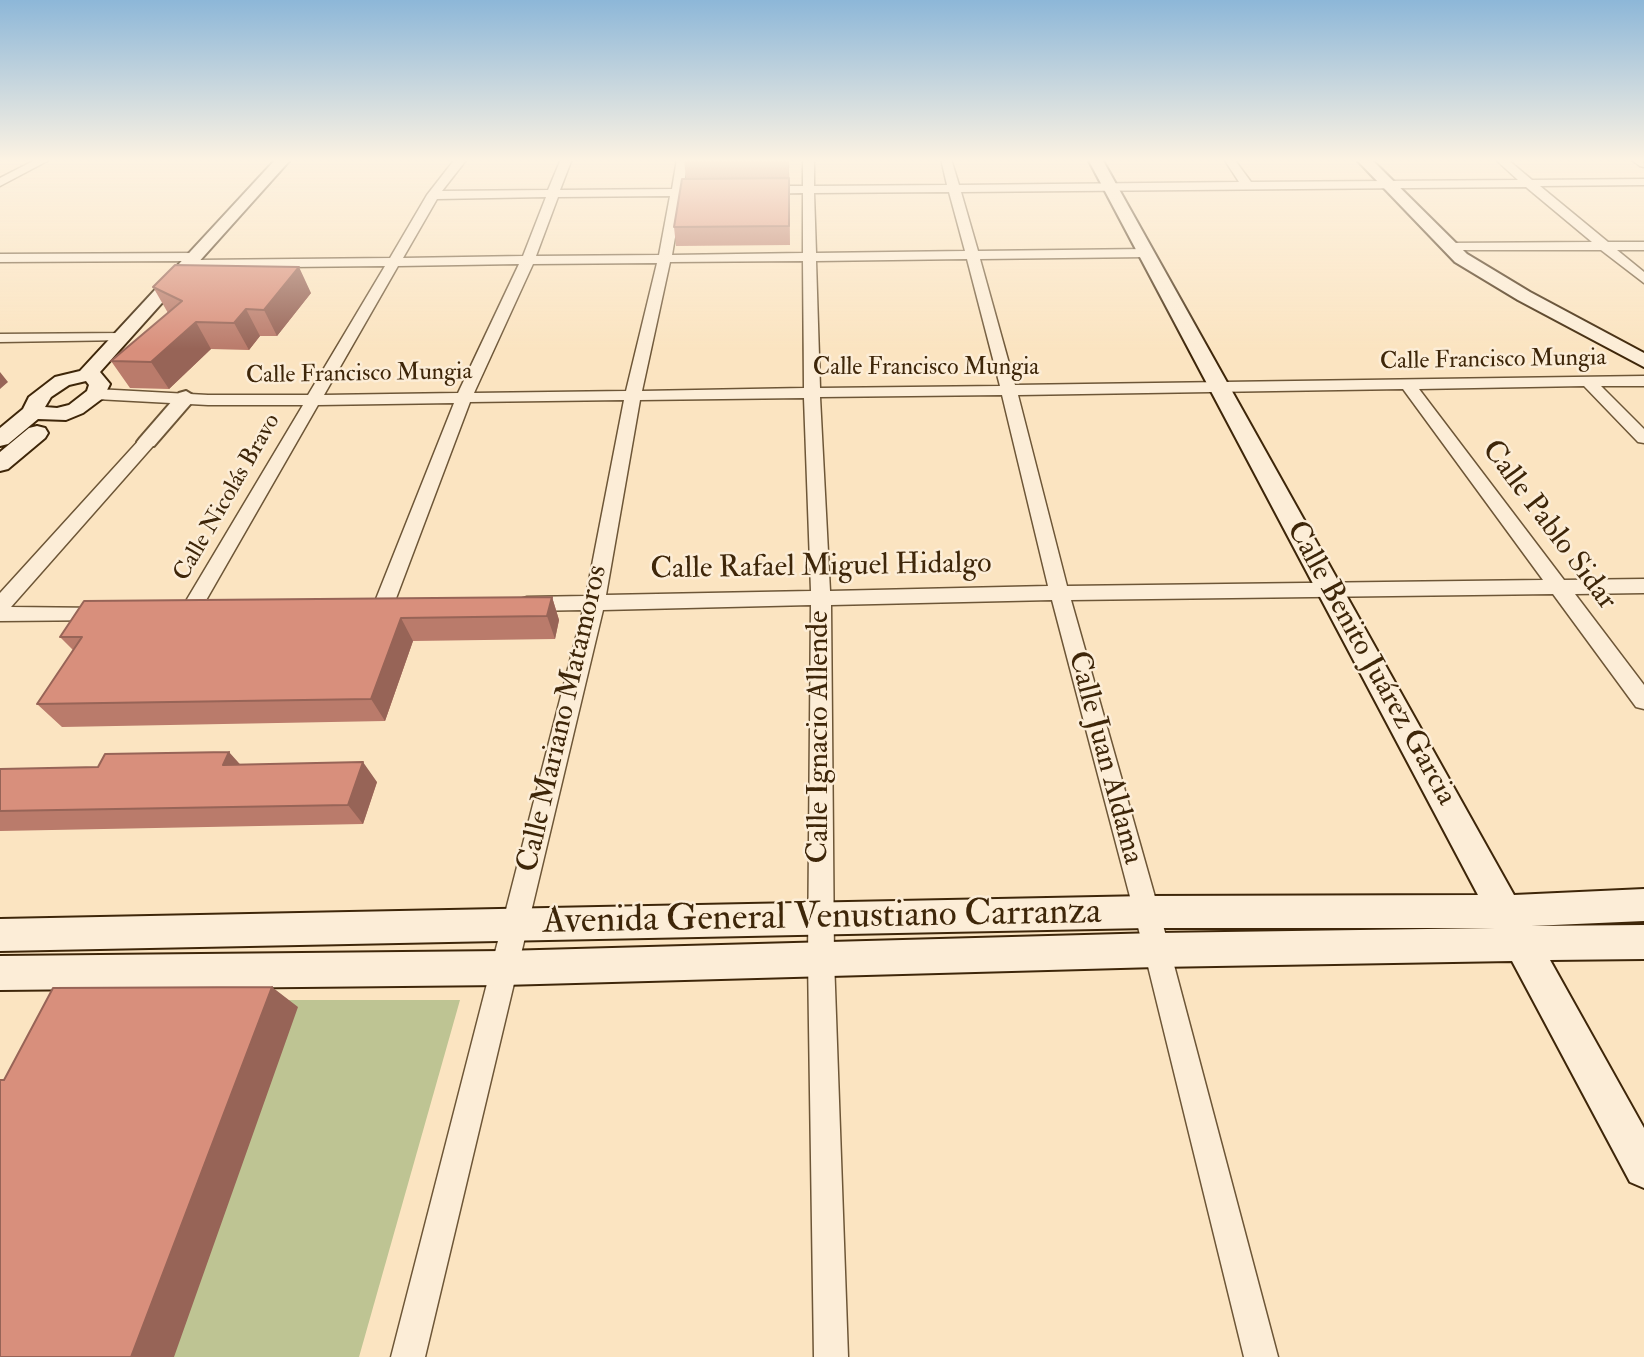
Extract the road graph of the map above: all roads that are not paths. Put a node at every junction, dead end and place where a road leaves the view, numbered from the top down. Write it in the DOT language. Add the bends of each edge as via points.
graph roads {
  1 [pos="227,222"];
  2 [pos="417,222"];
  3 [pos="543,222"];
  4 [pos="671,222"];
  5 [pos="808,222"];
  6 [pos="964,222"];
  7 [pos="1130,222"];
  8 [pos="1425,222"];
  9 [pos="1575,222"];
  10 [pos="1604,246"];
  11 [pos="1644,246"];
  12 [pos="1449,247"];
  13 [pos="1146,253"];
  14 [pos="974,256"];
  15 [pos="0,258"];
  16 [pos="809,258"];
  17 [pos="192,261"];
  18 [pos="664,261"];
  19 [pos="394,262"];
  20 [pos="527,262"];
  21 [pos="1644,279"];
  22 [pos="123,337"];
  23 [pos="0,338"];
  24 [pos="1644,361"];
  25 [pos="1644,382"];
  26 [pos="1590,383"];
  27 [pos="1408,385"];
  28 [pos="1219,388"];
  29 [pos="89,391"];
  30 [pos="812,391"];
  31 [pos="1008,392"];
  32 [pos="632,395"];
  33 [pos="465,396"];
  34 [pos="314,400"];
  35 [pos="181,402"];
  36 [pos="33,412"];
  37 [pos="58,415"];
  38 [pos="1644,438"];
  39 [pos="0,439"];
  40 [pos="147,442"];
  41 [pos="0,464"];
  42 [pos="1644,586"];
  43 [pos="1558,587"];
  44 [pos="1329,590"];
  45 [pos="1060,593"];
  46 [pos="821,600"];
  47 [pos="595,602"];
  48 [pos="502,605"];
  49 [pos="0,606"];
  50 [pos="408,608"];
  51 [pos="166,613"];
  52 [pos="0,614"];
  53 [pos="122,615"];
  54 [pos="1644,701"];
  55 [pos="1644,905"];
  56 [pos="1505,911"];
  57 [pos="1147,912"];
  58 [pos="821,919"];
  59 [pos="513,925"];
  60 [pos="0,935"];
  61 [pos="1644,942"];
  62 [pos="1524,945"];
  63 [pos="1157,950"];
  64 [pos="821,959"];
  65 [pos="503,968"];
  66 [pos="0,973"];
  67 [pos="1644,1168"];
  68 [pos="408,1357"];
  69 [pos="831,1357"];
  70 [pos="1261,1357"];
  1 -- 17 [label="main road"];
  2 -- 19 [label="street, Calle Nicolás Bravo"];
  3 -- 20 [label="street"];
  4 -- 18 [label="street, Calle Mariano Matamoros"];
  5 -- 16 [label="street, Calle Ignacio Allende"];
  6 -- 14 [label="street, Calle Juan Aldama"];
  7 -- 13 [label="main road, Calle Benito Juárez Garcia"];
  8 -- 12 [label="main road"];
  9 -- 10 [label="street"];
  10 -- 11 [label="street"];
  10 -- 12 [label="street"];
  10 -- 21 [label="street"];
  12 -- 24 [label="main road" via="1477,269"];
  13 -- 14 [label="street"];
  13 -- 28 [label="main road, Calle Benito Juárez Garcia"];
  14 -- 16 [label="street"];
  14 -- 31 [label="street, Calle Juan Aldama"];
  15 -- 17 [label="street"];
  16 -- 18 [label="street"];
  16 -- 30 [label="street, Calle Ignacio Allende"];
  17 -- 19 [label="street"];
  17 -- 22 [label="main road"];
  18 -- 20 [label="street"];
  18 -- 32 [label="street, Calle Mariano Matamoros"];
  19 -- 20 [label="street"];
  19 -- 34 [label="street, Calle Nicolás Bravo"];
  20 -- 33 [label="street"];
  22 -- 23 [label="street"];
  22 -- 29 [label="main road"];
  25 -- 26 [label="street, Calle Francisco Mungia"];
  26 -- 27 [label="street, Calle Francisco Mungia"];
  26 -- 38 [label="street"];
  27 -- 28 [label="street, Calle Francisco Mungia"];
  27 -- 43 [label="street, Calle Pablo Sidar"];
  28 -- 31 [label="street, Calle Francisco Mungia"];
  28 -- 44 [label="main road, Calle Benito Juárez Garcia"];
  29 -- 35 [label="street, Calle Francisco Mungia"];
  29 -- 36 [label="main road" via="69,378 36,401"];
  29 -- 37 [label="main road"];
  30 -- 31 [label="street, Calle Francisco Mungia"];
  30 -- 32 [label="street, Calle Francisco Mungia"];
  30 -- 46 [label="street, Calle Ignacio Allende"];
  31 -- 45 [label="street, Calle Juan Aldama"];
  32 -- 33 [label="street, Calle Francisco Mungia"];
  32 -- 47 [label="street, Calle Mariano Matamoros"];
  33 -- 34 [label="street, Calle Francisco Mungia"];
  33 -- 50 [label="street" via="375,609"];
  34 -- 35 [label="street, Calle Francisco Mungia"];
  34 -- 51 [label="street, Calle Nicolás Bravo" via="200,611"];
  35 -- 40 [label="street"];
  36 -- 37 [label="main road"];
  36 -- 39 [label="main road"];
  37 -- 41 [label="main road"];
  40 -- 49 [label="street"];
  42 -- 43 [label="street, Calle Rafael Miguel Hidalgo"];
  43 -- 44 [label="street, Calle Rafael Miguel Hidalgo"];
  43 -- 54 [label="street, Calle Pablo Sidar"];
  44 -- 45 [label="street, Calle Rafael Miguel Hidalgo"];
  44 -- 56 [label="main road, Calle Benito Juárez Garcia"];
  45 -- 46 [label="street, Calle Rafael Miguel Hidalgo"];
  45 -- 57 [label="street, Calle Juan Aldama"];
  46 -- 47 [label="street, Calle Rafael Miguel Hidalgo"];
  46 -- 58 [label="street, Calle Ignacio Allende"];
  47 -- 48 [label="street, Calle Rafael Miguel Hidalgo"];
  47 -- 59 [label="street, Calle Mariano Matamoros"];
  52 -- 53 [label="street"];
  55 -- 56 [label="main road, Avenida General Venustiano Carranza"];
  56 -- 57 [label="main road, Avenida General Venustiano Carranza"];
  56 -- 62 [label="main road, Calle Benito Juárez Garcia"];
  57 -- 58 [label="main road, Avenida General Venustiano Carranza"];
  57 -- 63 [label="street, Calle Juan Aldama"];
  58 -- 59 [label="main road, Avenida General Venustiano Carranza"];
  58 -- 64 [label="street, Calle Ignacio Allende"];
  59 -- 60 [label="main road, Avenida General Venustiano Carranza"];
  59 -- 65 [label="street, Calle Mariano Matamoros"];
  61 -- 62 [label="main road, Avenida General Venustiano Carranza"];
  62 -- 63 [label="main road, Avenida General Venustiano Carranza"];
  62 -- 67 [label="main road, Calle Benito Juárez Garcia"];
  63 -- 64 [label="main road, Avenida General Venustiano Carranza"];
  63 -- 70 [label="street, Calle Juan Aldama"];
  64 -- 65 [label="main road, Avenida General Venustiano Carranza"];
  64 -- 69 [label="street, Calle Ignacio Allende"];
  65 -- 66 [label="main road, Avenida General Venustiano Carranza"];
  65 -- 68 [label="street, Calle Mariano Matamoros"];
}
